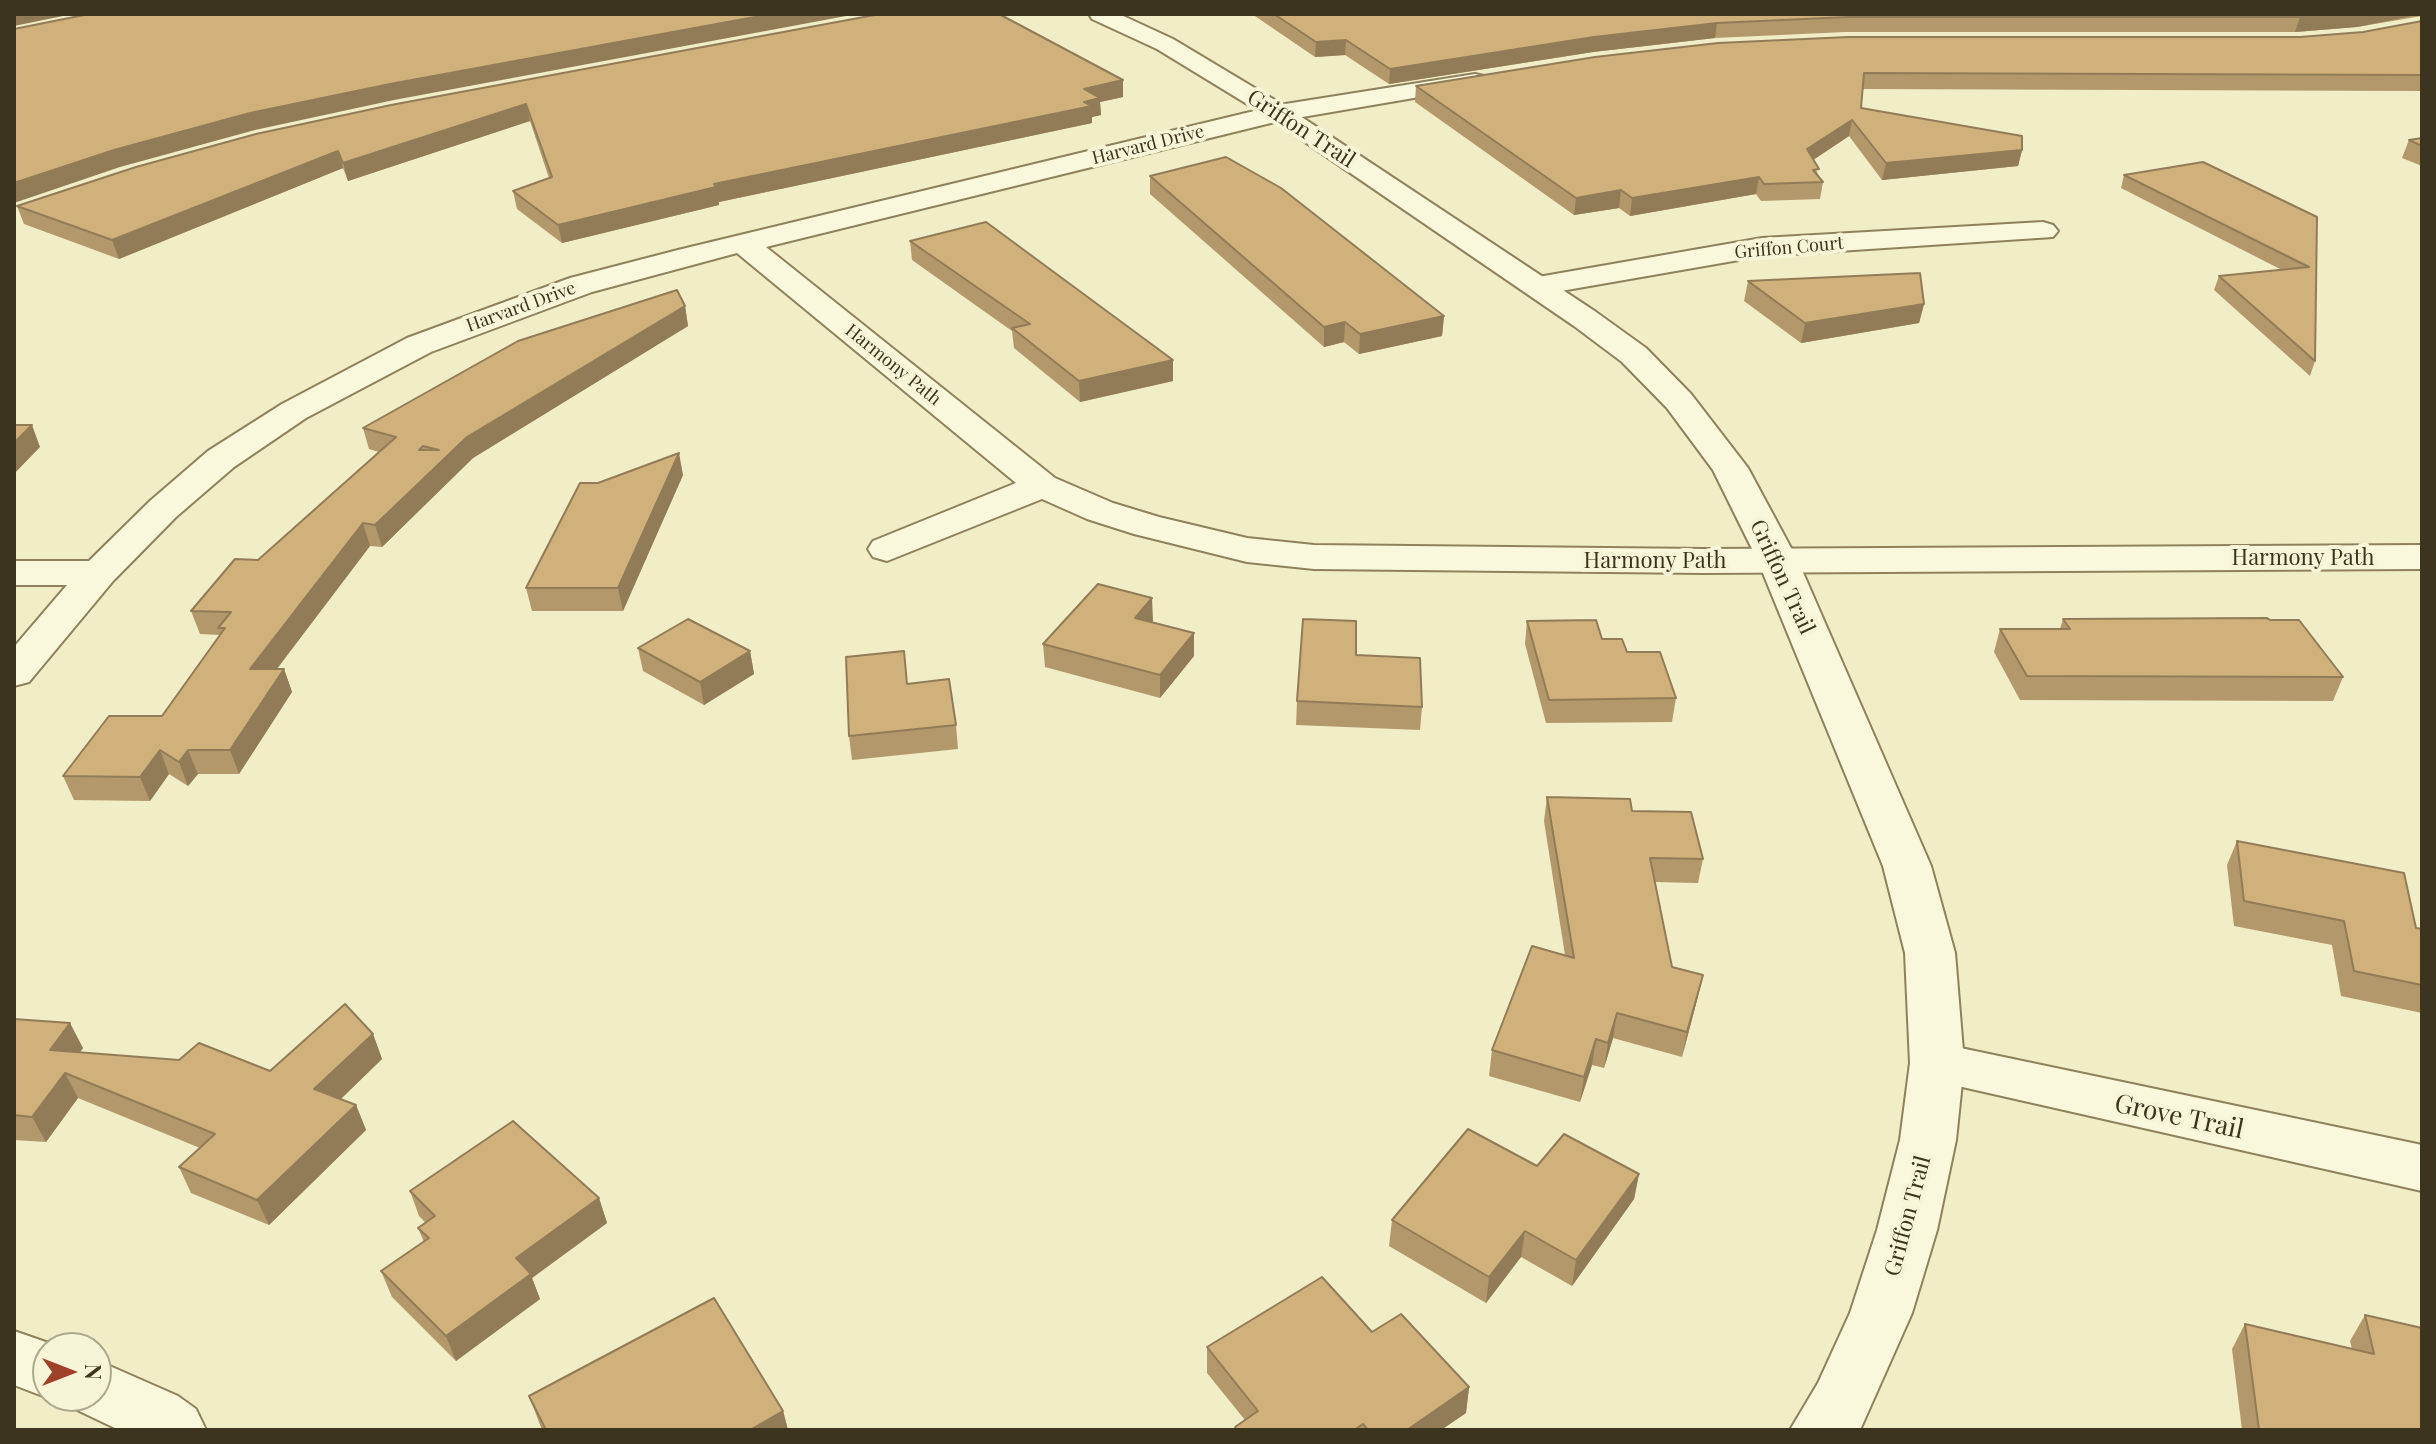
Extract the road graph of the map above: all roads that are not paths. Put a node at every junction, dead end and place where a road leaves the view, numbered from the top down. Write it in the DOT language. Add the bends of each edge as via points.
graph roads {
  1 [pos="1100,14"];
  2 [pos="1501,77"];
  3 [pos="1279,113"];
  4 [pos="2043,231"];
  5 [pos="744,244"];
  6 [pos="1538,286"];
  7 [pos="1042,486"];
  8 [pos="887,549"];
  9 [pos="2422,557"];
  10 [pos="1778,561"];
  11 [pos="14,573"];
  12 [pos="99,573"];
  13 [pos="14,673"];
  14 [pos="1937,1063"];
  15 [pos="2422,1168"];
  16 [pos="112,1396"];
  17 [pos="173,1430"];
  18 [pos="1823,1430"];
  1 -- 3 [label="street, Griffon Trail" via="1165,44"];
  2 -- 3 [label="street, Harvard Drive"];
  3 -- 5 [label="street, Harvard Drive"];
  3 -- 6 [label="street, Griffon Trail"];
  4 -- 6 [label="street, Griffon Court" via="1762,247"];
  5 -- 7 [label="street, Harmony Path"];
  5 -- 12 [label="street, Harvard Drive" via="536,300 358,375 221,459"];
  6 -- 10 [label="street, Griffon Trail" via="1634,355 1679,401 1730,468"];
  7 -- 8 [label="street"];
  7 -- 10 [label="street, Harmony Path" via="1100,511 1194,540 1314,557"];
  9 -- 10 [label="street, Harmony Path"];
  10 -- 14 [label="street, Griffon Trail" via="1907,866 1930,953"];
  11 -- 12 [label="street"];
  12 -- 13 [label="street, Harvard Drive"];
  14 -- 15 [label="street, Grove Trail"];
  14 -- 18 [label="street, Griffon Trail" via="1928,1140 1907,1230 1881,1313 1842,1402"];
  16 -- 17 [label="street"];
}
